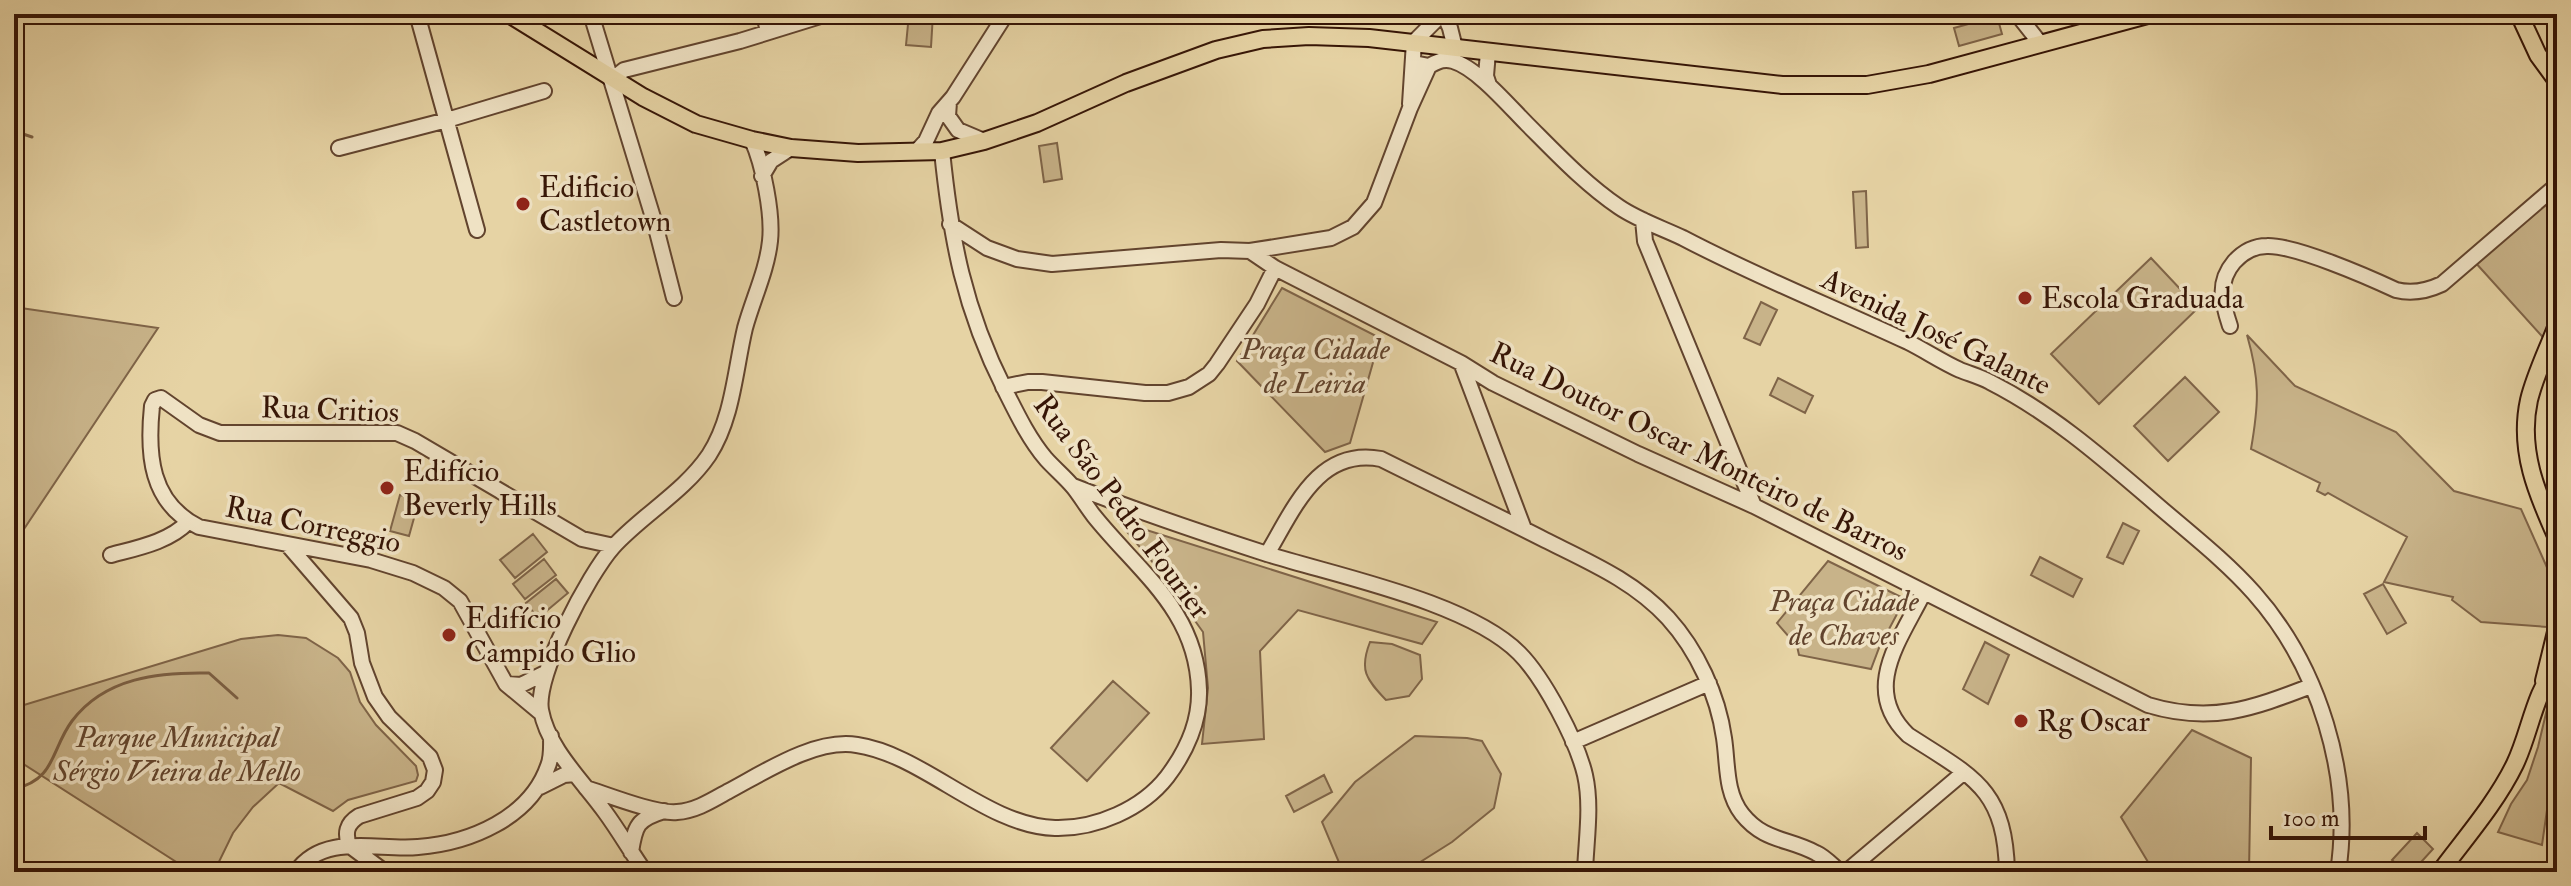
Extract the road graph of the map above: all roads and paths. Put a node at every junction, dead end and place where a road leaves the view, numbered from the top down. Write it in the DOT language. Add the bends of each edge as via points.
graph roads {
  1 [pos="417,14"];
  2 [pos="509,14"];
  3 [pos="591,14"];
  4 [pos="764,14"];
  5 [pos="827,14"];
  6 [pos="1006,14"];
  7 [pos="1443,14"];
  8 [pos="2017,14"];
  9 [pos="2151,14"];
  10 [pos="2519,14"];
  11 [pos="768,32"];
  12 [pos="1414,42"];
  13 [pos="2040,43"];
  14 [pos="1455,48"];
  15 [pos="1488,52"];
  16 [pos="1421,64"];
  17 [pos="611,76"];
  18 [pos="2557,81"];
  19 [pos="1489,85"];
  20 [pos="544,91"];
  21 [pos="951,98"];
  22 [pos="447,120"];
  23 [pos="752,140"];
  24 [pos="984,141"];
  25 [pos="339,148"];
  26 [pos="791,148"];
  27 [pos="942,151"];
  28 [pos="916,152"];
  29 [pos="762,176"];
  30 [pos="2557,185"];
  31 [pos="1643,220"];
  32 [pos="950,224"];
  33 [pos="477,230"];
  34 [pos="987,248"];
  35 [pos="1250,251"];
  36 [pos="1275,268"];
  37 [pos="961,277"];
  38 [pos="674,298"];
  39 [pos="2557,325"];
  40 [pos="2230,326"];
  41 [pos="1461,363"];
  42 [pos="1003,387"];
  43 [pos="155,400"];
  44 [pos="1073,486"];
  45 [pos="1122,505"];
  46 [pos="1754,506"];
  47 [pos="188,522"];
  48 [pos="1103,526"];
  49 [pos="1524,529"];
  50 [pos="2557,538"];
  51 [pos="582,539"];
  52 [pos="287,544"];
  53 [pos="614,546"];
  54 [pos="1267,554"];
  55 [pos="111,555"];
  56 [pos="597,570"];
  57 [pos="1924,592"];
  58 [pos="2557,628"];
  59 [pos="2557,666"];
  60 [pos="545,673"];
  61 [pos="1709,683"];
  62 [pos="506,684"];
  63 [pos="2311,686"];
  64 [pos="2541,694"];
  65 [pos="541,713"];
  66 [pos="551,736"];
  67 [pos="1573,742"];
  68 [pos="1963,773"];
  69 [pos="575,774"];
  70 [pos="540,787"];
  71 [pos="586,788"];
  72 [pos="664,811"];
  73 [pos="349,846"];
  74 [pos="631,852"];
  75 [pos="296,872"];
  76 [pos="385,872"];
  77 [pos="645,872"];
  78 [pos="1585,872"];
  79 [pos="1840,872"];
  80 [pos="1846,872"];
  81 [pos="2007,872"];
  82 [pos="2338,872"];
  83 [pos="2440,872"];
  1 -- 22 [label="street"];
  2 -- 17 [label="main road"];
  3 -- 17 [label="street"];
  4 -- 11 [label="street"];
  5 -- 11 [label="street"];
  6 -- 21 [label="street"];
  7 -- 12 [label="street"];
  7 -- 14 [label="street"];
  8 -- 13 [label="street"];
  9 -- 13 [label="main road"];
  10 -- 18 [label="main road"];
  11 -- 17 [label="street"];
  12 -- 14 [label="main road"];
  12 -- 16 [label="street"];
  12 -- 24 [label="main road" via="1263,39 1216,50"];
  13 -- 15 [label="main road" via="1867,85 1782,85"];
  14 -- 15 [label="main road"];
  15 -- 19 [label="street"];
  16 -- 19 [label="street, Avenida José Galante" via="1452,61"];
  16 -- 35 [label="street" via="1374,203 1353,227 1331,238"];
  17 -- 23 [label="main road" via="696,124"];
  17 -- 38 [label="street"];
  19 -- 31 [label="street, Avenida José Galante" via="1565,162 1613,203"];
  20 -- 22 [label="street"];
  21 -- 24 [label="street" via="948,116 958,130"];
  21 -- 28 [label="street"];
  22 -- 25 [label="street"];
  22 -- 33 [label="street"];
  23 -- 26 [label="main road"];
  23 -- 29 [label="street"];
  24 -- 27 [label="main road"];
  26 -- 28 [label="main road"];
  26 -- 29 [label="street" via="771,161"];
  27 -- 28 [label="main road"];
  27 -- 32 [label="street, Rua São Pedro Fourier"];
  29 -- 53 [label="street" via="770,239 722,428 695,472"];
  30 -- 40 [label="street" via="2442,284 2422,291 2396,290 2286,248 2251,249 2222,282"];
  31 -- 46 [label="street" via="1645,241"];
  31 -- 63 [label="street, Avenida José Galante" via="1987,380 2052,419 2254,593 2279,624"];
  32 -- 34 [label="street"];
  32 -- 37 [label="street, Rua São Pedro Fourier"];
  34 -- 35 [label="street" via="1052,264"];
  34 -- 37 [label="street" via="963,259"];
  35 -- 36 [label="street, Rua Doutor Oscar Monteiro de Barros"];
  36 -- 41 [label="street, Rua Doutor Oscar Monteiro de Barros"];
  36 -- 42 [label="street" via="1217,364 1189,387 1168,393 1042,382"];
  37 -- 42 [label="street, Rua São Pedro Fourier"];
  39 -- 50 [label="main road" via="2529,400 2525,435 2530,472"];
  41 -- 46 [label="street, Rua Doutor Oscar Monteiro de Barros" via="1625,448"];
  41 -- 49 [label="street"];
  42 -- 44 [label="street, Rua São Pedro Fourier" via="1045,457"];
  43 -- 47 [label="street, Rua Correggio" via="152,467 167,500"];
  43 -- 51 [label="street, Rua Critios" via="161,398 220,433 406,436"];
  44 -- 45 [label="street"];
  44 -- 48 [label="street, Rua São Pedro Fourier"];
  45 -- 48 [label="street" via="1108,513"];
  45 -- 54 [label="street"];
  46 -- 57 [label="street, Rua Doutor Oscar Monteiro de Barros"];
  47 -- 52 [label="street, Rua Correggio"];
  47 -- 55 [label="street" via="150,544"];
  48 -- 72 [label="street, Rua São Pedro Fourier" via="1171,606 1197,659 1199,699 1184,754 1158,788 1137,804 1090,824 1038,825 997,811 879,750 853,744 818,748 708,802 675,813"];
  49 -- 54 [label="street" via="1381,459 1361,456 1319,475"];
  49 -- 61 [label="street" via="1614,575 1651,601 1682,635"];
  51 -- 53 [label="street, Rua Critios"];
  51 -- 56 [label="street"];
  52 -- 62 [label="street, Rua Correggio" via="371,560 444,588 460,601"];
  52 -- 73 [label="street" via="351,618 375,697 430,757 435,770 433,782 417,798 352,820 346,830"];
  53 -- 56 [label="street"];
  54 -- 67 [label="street" via="1400,593 1483,628 1518,652 1532,669"];
  56 -- 60 [label="street"];
  57 -- 63 [label="street, Rua Doutor Oscar Monteiro de Barros" via="2167,711 2220,713"];
  57 -- 68 [label="street" via="1885,676 1886,701 1908,735"];
  58 -- 64 [label="main road"];
  59 -- 64 [label="main road"];
  60 -- 62 [label="street" via="521,685"];
  60 -- 65 [label="street"];
  61 -- 67 [label="street"];
  61 -- 79 [label="street" via="1722,727 1729,785 1742,814 1765,835 1814,851"];
  62 -- 65 [label="street, Rua Correggio"];
  63 -- 82 [label="street, Avenida José Galante" via="2322,710 2339,791"];
  64 -- 83 [label="main road" via="2515,764"];
  65 -- 66 [label="street"];
  66 -- 69 [label="street"];
  66 -- 70 [label="street" via="549,765"];
  67 -- 78 [label="street" via="1585,776"];
  68 -- 80 [label="street"];
  68 -- 81 [label="street" via="1981,786 1998,811"];
  69 -- 70 [label="street"];
  69 -- 71 [label="street"];
  70 -- 73 [label="street" via="518,811 456,840 419,847"];
  71 -- 72 [label="street, Rua São Pedro Fourier"];
  71 -- 74 [label="street"];
  72 -- 74 [label="street, Rua São Pedro Fourier" via="635,828"];
  73 -- 75 [label="street" via="320,852"];
  73 -- 76 [label="street"];
  74 -- 77 [label="street"];
}
